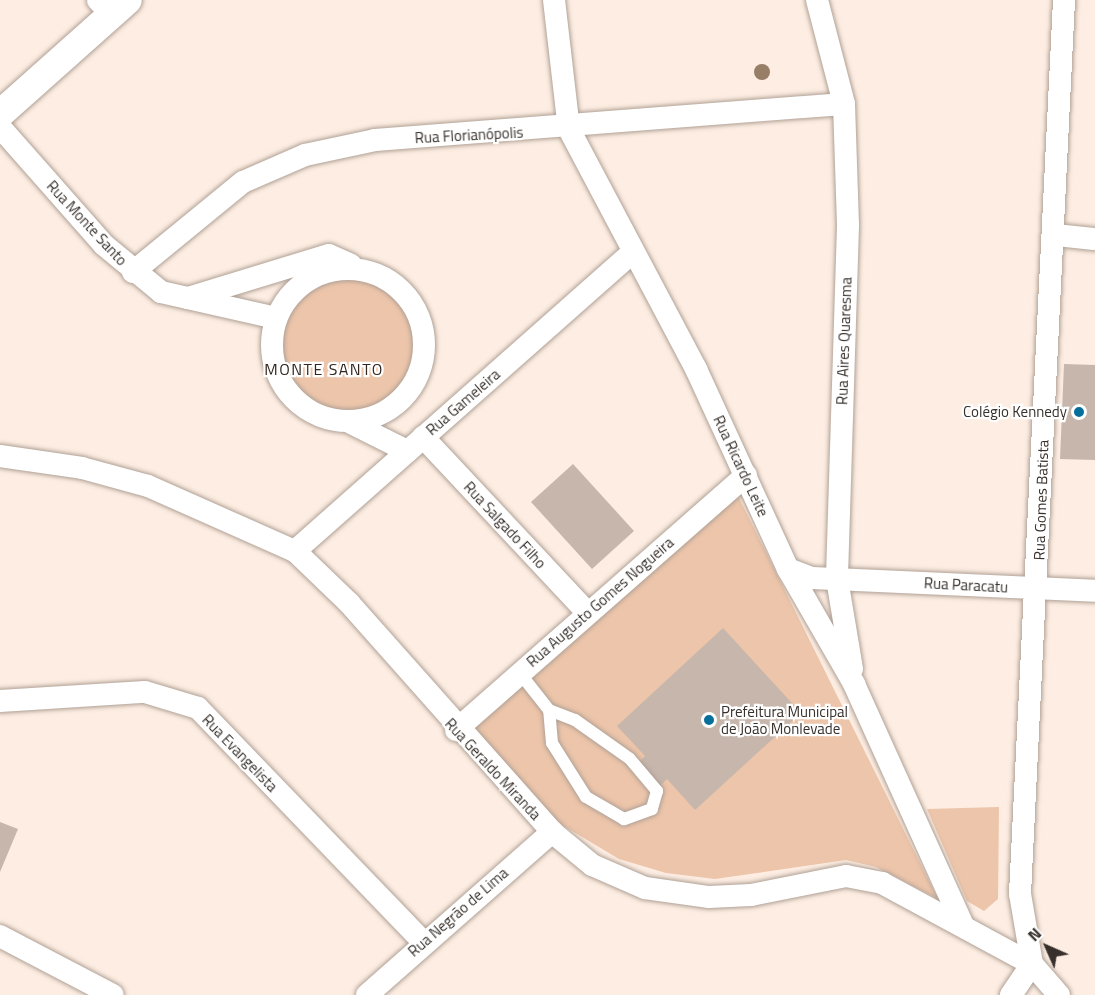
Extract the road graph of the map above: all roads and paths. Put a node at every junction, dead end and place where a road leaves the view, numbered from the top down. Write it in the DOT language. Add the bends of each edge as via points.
graph roads {
  1 [pos="554,0"];
  2 [pos="817,0"];
  3 [pos="1064,0"];
  4 [pos="112,5"];
  5 [pos="844,104"];
  6 [pos="0,114"];
  7 [pos="0,127"];
  8 [pos="569,129"];
  9 [pos="1056,235"];
  10 [pos="1095,239"];
  11 [pos="633,253"];
  12 [pos="357,269"];
  13 [pos="133,272"];
  14 [pos="188,298"];
  15 [pos="276,318"];
  16 [pos="351,423"];
  17 [pos="415,444"];
  18 [pos="0,456"];
  19 [pos="746,476"];
  20 [pos="295,551"];
  21 [pos="788,569"];
  22 [pos="837,579"];
  23 [pos="1039,589"];
  24 [pos="1095,591"];
  25 [pos="587,612"];
  26 [pos="519,672"];
  27 [pos="854,684"];
  28 [pos="0,701"];
  29 [pos="549,710"];
  30 [pos="456,730"];
  31 [pos="552,832"];
  32 [pos="962,922"];
  33 [pos="0,936"];
  34 [pos="422,941"];
  35 [pos="1032,964"];
  36 [pos="86,990"];
  37 [pos="113,995"];
  38 [pos="367,995"];
  39 [pos="1011,995"];
  40 [pos="1059,995"];
  1 -- 8 [label="street, Rua Ricardo Leite"];
  2 -- 5 [label="street, Rua Aires Quaresma"];
  3 -- 9 [label="street, Rua Gomes Batista"];
  4 -- 6 [label="street"];
  5 -- 8 [label="street, Rua Florianópolis"];
  5 -- 22 [label="street, Rua Aires Quaresma" via="848,226"];
  7 -- 13 [label="street, Rua Monte Santo"];
  8 -- 11 [label="street, Rua Ricardo Leite"];
  8 -- 13 [label="street, Rua Florianópolis" via="375,140 306,155 243,182"];
  9 -- 10 [label="street"];
  9 -- 23 [label="street, Rua Gomes Batista" via="1045,370"];
  11 -- 17 [label="street, Rua Gameleira"];
  11 -- 19 [label="street, Rua Ricardo Leite"];
  12 -- 14 [label="street" via="329,255"];
  12 -- 15 [label="street" via="308,280 289,296"];
  12 -- 16 [label="street" via="402,290 417,311 423,361 397,404"];
  13 -- 14 [label="street, Rua Monte Santo" via="161,292"];
  14 -- 15 [label="street, Rua Monte Santo"];
  15 -- 16 [label="street" via="271,343 285,391 325,419"];
  16 -- 17 [label="street"];
  17 -- 20 [label="street, Rua Gameleira"];
  17 -- 25 [label="street, Rua Salgado Filho"];
  18 -- 20 [label="street, Rua Geraldo Miranda" via="82,468 148,486"];
  19 -- 21 [label="street, Rua Ricardo Leite"];
  19 -- 25 [label="street, Rua Augusto Gomes Nogueira"];
  20 -- 30 [label="street, Rua Geraldo Miranda" via="349,603"];
  21 -- 22 [label="street, Rua Paracatu" via="812,578"];
  21 -- 27 [label="street, Rua Ricardo Leite"];
  22 -- 23 [label="street, Rua Paracatu"];
  22 -- 27 [label="street, Rua Aires Quaresma"];
  23 -- 24 [label="street, Rua Paracatu"];
  23 -- 35 [label="street, Rua Gomes Batista" via="1020,894"];
  25 -- 26 [label="street, Rua Augusto Gomes Nogueira"];
  26 -- 29 [label="lane"];
  26 -- 30 [label="street, Rua Augusto Gomes Nogueira"];
  27 -- 32 [label="street, Rua Ricardo Leite"];
  28 -- 34 [label="street, Rua Evangelista" via="145,692 198,708"];
  29 -- 29 [label="lane" via="552,742 586,797 624,819 652,809 657,791 630,759 575,720"];
  30 -- 31 [label="street, Rua Geraldo Miranda"];
  31 -- 32 [label="street, Rua Geraldo Miranda" via="592,865 645,888 709,897 751,895 846,876 882,883"];
  31 -- 34 [label="street, Rua Negrão de Lima"];
  32 -- 35 [label="street, Rua Geraldo Miranda"];
  33 -- 36 [label="street"];
  34 -- 38 [label="street, Rua Negrão de Lima"];
  35 -- 39 [label="street"];
  35 -- 40 [label="street"];
  36 -- 37 [label="street"];
}
